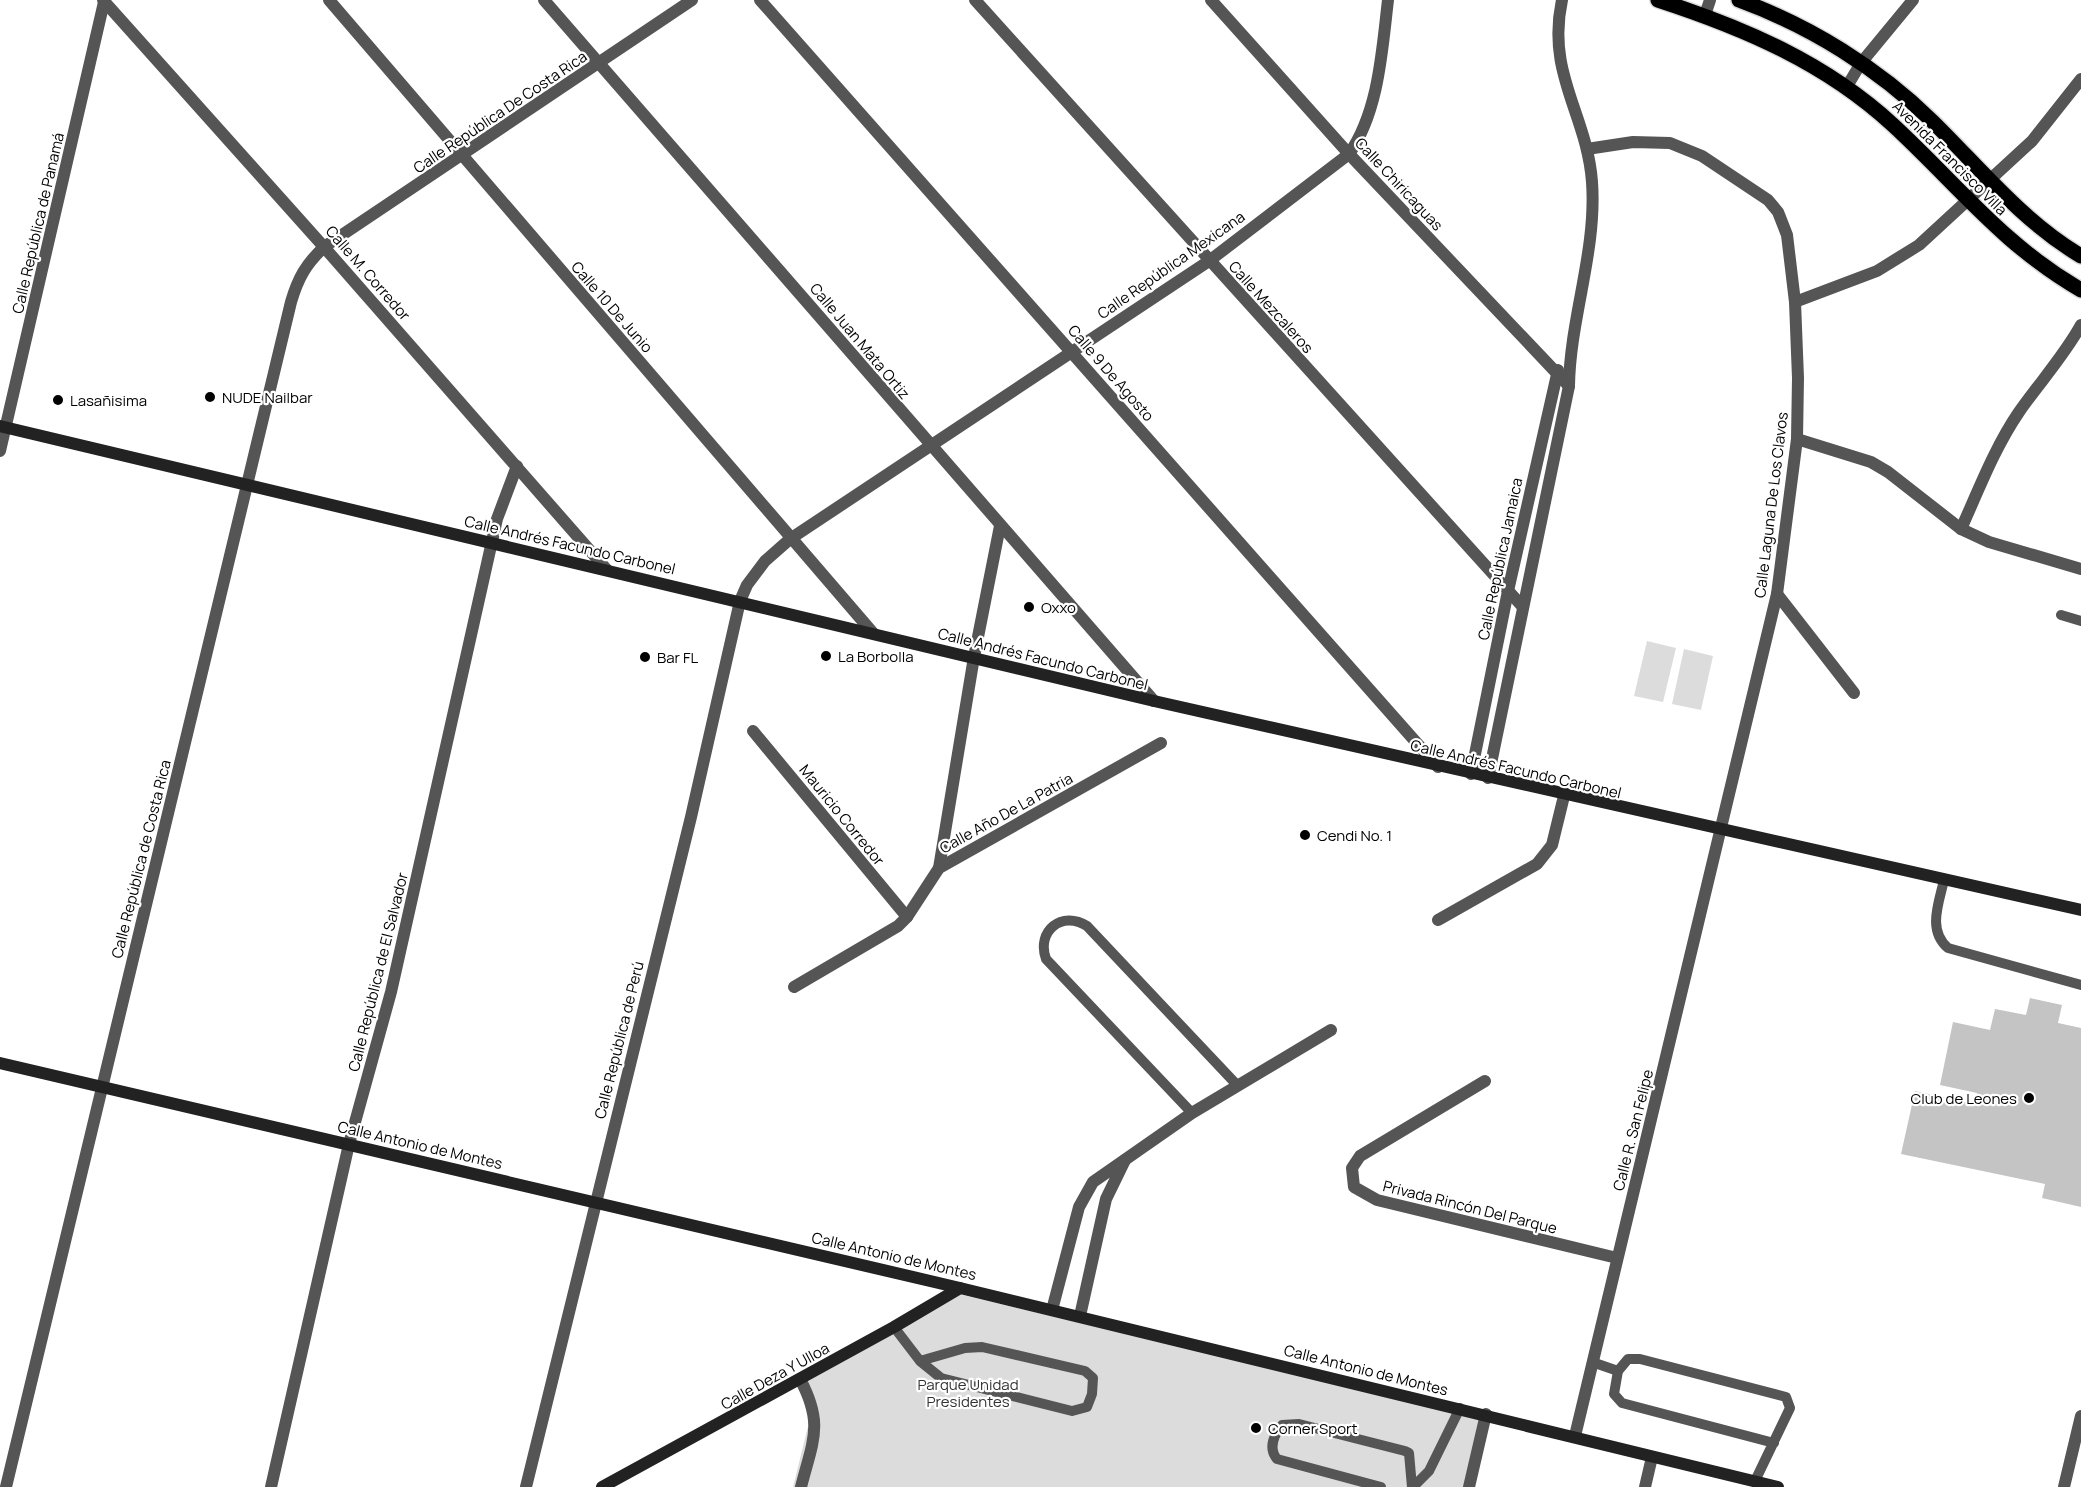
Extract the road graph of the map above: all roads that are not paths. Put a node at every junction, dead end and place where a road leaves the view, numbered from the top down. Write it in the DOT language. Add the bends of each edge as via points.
graph roads {
  1 [pos="329,0"];
  2 [pos="544,0"];
  3 [pos="692,0"];
  4 [pos="760,0"];
  5 [pos="975,0"];
  6 [pos="1211,0"];
  7 [pos="1389,0"];
  8 [pos="1562,0"];
  9 [pos="1658,0"];
  10 [pos="1710,0"];
  11 [pos="1739,0"];
  12 [pos="1913,0"];
  13 [pos="104,1"];
  14 [pos="1706,15"];
  15 [pos="599,63"];
  16 [pos="1861,63"];
  17 [pos="2081,79"];
  18 [pos="1846,88"];
  19 [pos="1587,149"];
  20 [pos="1349,154"];
  21 [pos="461,157"];
  22 [pos="1989,181"];
  23 [pos="1967,201"];
  24 [pos="324,247"];
  25 [pos="2081,256"];
  26 [pos="1209,261"];
  27 [pos="2081,290"];
  28 [pos="1796,302"];
  29 [pos="2081,325"];
  30 [pos="1072,351"];
  31 [pos="1569,354"];
  32 [pos="1556,373"];
  33 [pos="1569,386"];
  34 [pos="3,426"];
  35 [pos="1797,439"];
  36 [pos="930,446"];
  37 [pos="0,451"];
  38 [pos="517,466"];
  39 [pos="247,484"];
  40 [pos="1000,526"];
  41 [pos="1961,529"];
  42 [pos="790,539"];
  43 [pos="492,542"];
  44 [pos="2081,569"];
  45 [pos="607,570"];
  46 [pos="1508,591"];
  47 [pos="1778,594"];
  48 [pos="740,600"];
  49 [pos="1522,606"];
  50 [pos="2061,615"];
  51 [pos="2081,621"];
  52 [pos="873,633"];
  53 [pos="974,657"];
  54 [pos="1854,693"];
  55 [pos="1154,701"];
  56 [pos="753,731"];
  57 [pos="1161,743"];
  58 [pos="1438,767"];
  59 [pos="1471,774"];
  60 [pos="1488,778"];
  61 [pos="1564,796"];
  62 [pos="1721,831"];
  63 [pos="939,868"];
  64 [pos="1944,880"];
  65 [pos="2081,910"];
  66 [pos="907,917"];
  67 [pos="1438,920"];
  68 [pos="2081,985"];
  69 [pos="794,987"];
  70 [pos="1331,1030"];
  71 [pos="0,1063"];
  72 [pos="1485,1081"];
  73 [pos="1237,1085"];
  74 [pos="102,1087"];
  75 [pos="1192,1113"];
  76 [pos="349,1144"];
  77 [pos="1126,1157"];
  78 [pos="594,1200"];
  79 [pos="1617,1258"];
  80 [pos="960,1288"];
  81 [pos="1052,1310"];
  82 [pos="1080,1316"];
  83 [pos="894,1327"];
  84 [pos="920,1361"];
  85 [pos="1592,1362"];
  86 [pos="1618,1371"];
  87 [pos="800,1379"];
  88 [pos="1460,1408"];
  89 [pos="1486,1414"];
  90 [pos="2081,1416"];
  91 [pos="1575,1436"];
  92 [pos="1774,1443"];
  93 [pos="1652,1457"];
  94 [pos="623,1481"];
  95 [pos="1755,1481"];
  96 [pos="6,1487"];
  97 [pos="271,1487"];
  98 [pos="526,1487"];
  99 [pos="602,1487"];
  100 [pos="801,1487"];
  101 [pos="1381,1487"];
  102 [pos="1413,1487"];
  103 [pos="1469,1487"];
  104 [pos="1645,1487"];
  105 [pos="1778,1487"];
  106 [pos="2064,1487"];
  1 -- 21 [label="street, Calle 10 De Junio"];
  2 -- 15 [label="street, Calle Juan Mata Ortiz"];
  3 -- 15 [label="street, Calle República De Costa Rica"];
  4 -- 30 [label="street, Calle 9 De Agosto"];
  5 -- 26 [label="street, Calle Mezcaleros"];
  6 -- 20 [label="street, Calle Chiricaguas"];
  7 -- 20 [label="street, Calle República Mexicana" via="1373,94 1361,134"];
  8 -- 19 [label="street, Calle República Jamaica" via="1558,33 1560,67"];
  9 -- 14 [label="main road, Avenida Francisco Villa"];
  10 -- 14 [label="street"];
  11 -- 16 [label="main road, Avenida Francisco Villa" via="1786,20"];
  12 -- 16 [label="street"];
  13 -- 24 [label="street, Calle M. Corredor"];
  13 -- 34 [label="street, Calle República de Panamá"];
  14 -- 18 [label="main road, Avenida Francisco Villa" via="1786,50"];
  15 -- 21 [label="street, Calle República De Costa Rica"];
  15 -- 36 [label="street, Calle Juan Mata Ortiz"];
  16 -- 18 [label="street"];
  16 -- 22 [label="main road, Avenida Francisco Villa" via="1932,120"];
  17 -- 22 [label="street" via="2032,141"];
  18 -- 23 [label="main road, Avenida Francisco Villa" via="1892,124"];
  19 -- 28 [label="street, Calle Laguna De Los Clavos" via="1633,142 1671,143 1702,156 1752,187 1768,200 1784,222"];
  19 -- 31 [label="street, Calle República Jamaica" via="1592,217"];
  20 -- 26 [label="street, Calle República Mexicana"];
  20 -- 32 [label="street, Calle Chiricaguas"];
  21 -- 24 [label="street, Calle República De Costa Rica"];
  21 -- 42 [label="street, Calle 10 De Junio"];
  22 -- 23 [label="street"];
  22 -- 25 [label="main road, Avenida Francisco Villa" via="2051,236"];
  23 -- 27 [label="main road, Avenida Francisco Villa" via="2020,249"];
  23 -- 28 [label="street" via="1900,258 1852,283"];
  24 -- 38 [label="street, Calle M. Corredor"];
  24 -- 39 [label="street, Calle República de Costa Rica" via="296,283"];
  26 -- 30 [label="street, Calle República Mexicana"];
  26 -- 46 [label="street, Calle Mezcaleros"];
  28 -- 35 [label="street, Calle Laguna De Los Clavos"];
  29 -- 41 [label="street" via="2018,413"];
  30 -- 36 [label="street, Calle República Mexicana"];
  30 -- 58 [label="street, Calle 9 De Agosto"];
  31 -- 32 [label="street, Calle República Jamaica"];
  31 -- 33 [label="street, Calle República Jamaica"];
  32 -- 33 [label="street, Calle Chiricaguas"];
  32 -- 46 [label="street, Calle República Jamaica"];
  33 -- 49 [label="street, Calle República Jamaica"];
  34 -- 37 [label="street, Calle República de Panamá"];
  34 -- 39 [label="main road, Calle Andrés Facundo Carbonel"];
  35 -- 41 [label="street" via="1871,462"];
  35 -- 47 [label="street, Calle Laguna De Los Clavos"];
  36 -- 40 [label="street, Calle Juan Mata Ortiz"];
  36 -- 42 [label="street, Calle República Mexicana"];
  38 -- 43 [label="street, Calle República de El Salvador"];
  38 -- 45 [label="street, Calle M. Corredor"];
  39 -- 43 [label="main road, Calle Andrés Facundo Carbonel"];
  39 -- 74 [label="street, Calle República de Costa Rica"];
  40 -- 53 [label="street"];
  40 -- 55 [label="street, Calle Juan Mata Ortiz"];
  41 -- 44 [label="street" via="2018,553"];
  42 -- 48 [label="street, Calle República Mexicana" via="760,567"];
  42 -- 52 [label="street, Calle 10 De Junio"];
  43 -- 45 [label="main road, Calle Andrés Facundo Carbonel"];
  43 -- 76 [label="street, Calle República de El Salvador" via="391,992"];
  45 -- 48 [label="main road, Calle Andrés Facundo Carbonel"];
  46 -- 49 [label="street, Calle Mezcaleros"];
  46 -- 59 [label="street, Calle República Jamaica"];
  47 -- 54 [label="street"];
  47 -- 62 [label="street, Calle Laguna De Los Clavos"];
  48 -- 52 [label="main road, Calle Andrés Facundo Carbonel"];
  48 -- 78 [label="street, Calle República de Perú" via="691,817"];
  49 -- 60 [label="street, Calle República Jamaica"];
  50 -- 51 [label="lane"];
  52 -- 53 [label="main road, Calle Andrés Facundo Carbonel"];
  53 -- 55 [label="main road, Calle Andrés Facundo Carbonel"];
  53 -- 63 [label="street"];
  55 -- 58 [label="main road, Calle Andrés Facundo Carbonel"];
  56 -- 66 [label="street, Mauricio Corredor"];
  57 -- 63 [label="street, Calle Año De La Patria"];
  58 -- 59 [label="main road, Calle Andrés Facundo Carbonel"];
  59 -- 60 [label="main road, Calle Andrés Facundo Carbonel"];
  60 -- 61 [label="main road, Calle Andrés Facundo Carbonel"];
  61 -- 62 [label="main road, Calle Andrés Facundo Carbonel"];
  61 -- 67 [label="street" via="1551,845 1537,864"];
  62 -- 64 [label="main road, Calle Andrés Facundo Carbonel"];
  62 -- 79 [label="street, Calle R. San Felipe"];
  63 -- 66 [label="street, Calle Año De La Patria"];
  64 -- 65 [label="main road, Calle Andrés Facundo Carbonel"];
  64 -- 68 [label="lane" via="1935,925 1937,935 1948,948"];
  66 -- 69 [label="street, Calle Año De La Patria" via="891,931"];
  70 -- 73 [label="street"];
  71 -- 74 [label="main road, Calle Antonio de Montes"];
  72 -- 79 [label="street, Privada Rincón Del Parque" via="1366,1152 1352,1168 1353,1187 1377,1200"];
  73 -- 75 [label="street"];
  73 -- 75 [label="lane" via="1087,927 1073,920 1057,923 1045,935 1046,959"];
  74 -- 76 [label="main road, Calle Antonio de Montes"];
  74 -- 96 [label="street, Calle República de Costa Rica"];
  75 -- 77 [label="street"];
  76 -- 78 [label="main road, Calle Antonio de Montes"];
  76 -- 97 [label="street, Calle República de El Salvador"];
  77 -- 81 [label="street" via="1086,1191"];
  77 -- 82 [label="street" via="1110,1186"];
  78 -- 80 [label="main road, Calle Antonio de Montes"];
  78 -- 98 [label="street, Calle República de Perú"];
  79 -- 85 [label="street, Calle R. San Felipe"];
  80 -- 81 [label="main road, Calle Antonio de Montes"];
  80 -- 83 [label="main road, Calle Deza Y Ulloa"];
  81 -- 82 [label="main road, Calle Antonio de Montes"];
  82 -- 88 [label="main road, Calle Antonio de Montes"];
  83 -- 84 [label="lane"];
  83 -- 87 [label="main road, Calle Deza Y Ulloa"];
  84 -- 84 [label="lane" via="951,1382 1072,1411 1087,1407 1092,1394 1093,1378 1085,1371 982,1347"];
  85 -- 86 [label="lane"];
  85 -- 91 [label="street, Calle R. San Felipe"];
  86 -- 92 [label="lane" via="1614,1394 1622,1403"];
  86 -- 92 [label="lane" via="1628,1359 1640,1359 1784,1396 1790,1408"];
  87 -- 94 [label="main road, Calle Deza Y Ulloa"];
  87 -- 100 [label="street" via="812,1402 815,1424"];
  88 -- 89 [label="main road, Calle Antonio de Montes"];
  88 -- 102 [label="lane" via="1435,1462"];
  89 -- 91 [label="main road, Calle Antonio de Montes"];
  89 -- 103 [label="street"];
  90 -- 106 [label="street"];
  91 -- 93 [label="main road, Calle Antonio de Montes"];
  92 -- 95 [label="lane"];
  93 -- 95 [label="main road, Calle Antonio de Montes"];
  93 -- 104 [label="street"];
  94 -- 99 [label="main road, Calle Deza Y Ulloa"];
  95 -- 105 [label="main road, Calle Antonio de Montes"];
  101 -- 102 [label="lane" via="1277,1459 1272,1447 1277,1431 1282,1425 1299,1424 1405,1451 1409,1454"];
}
